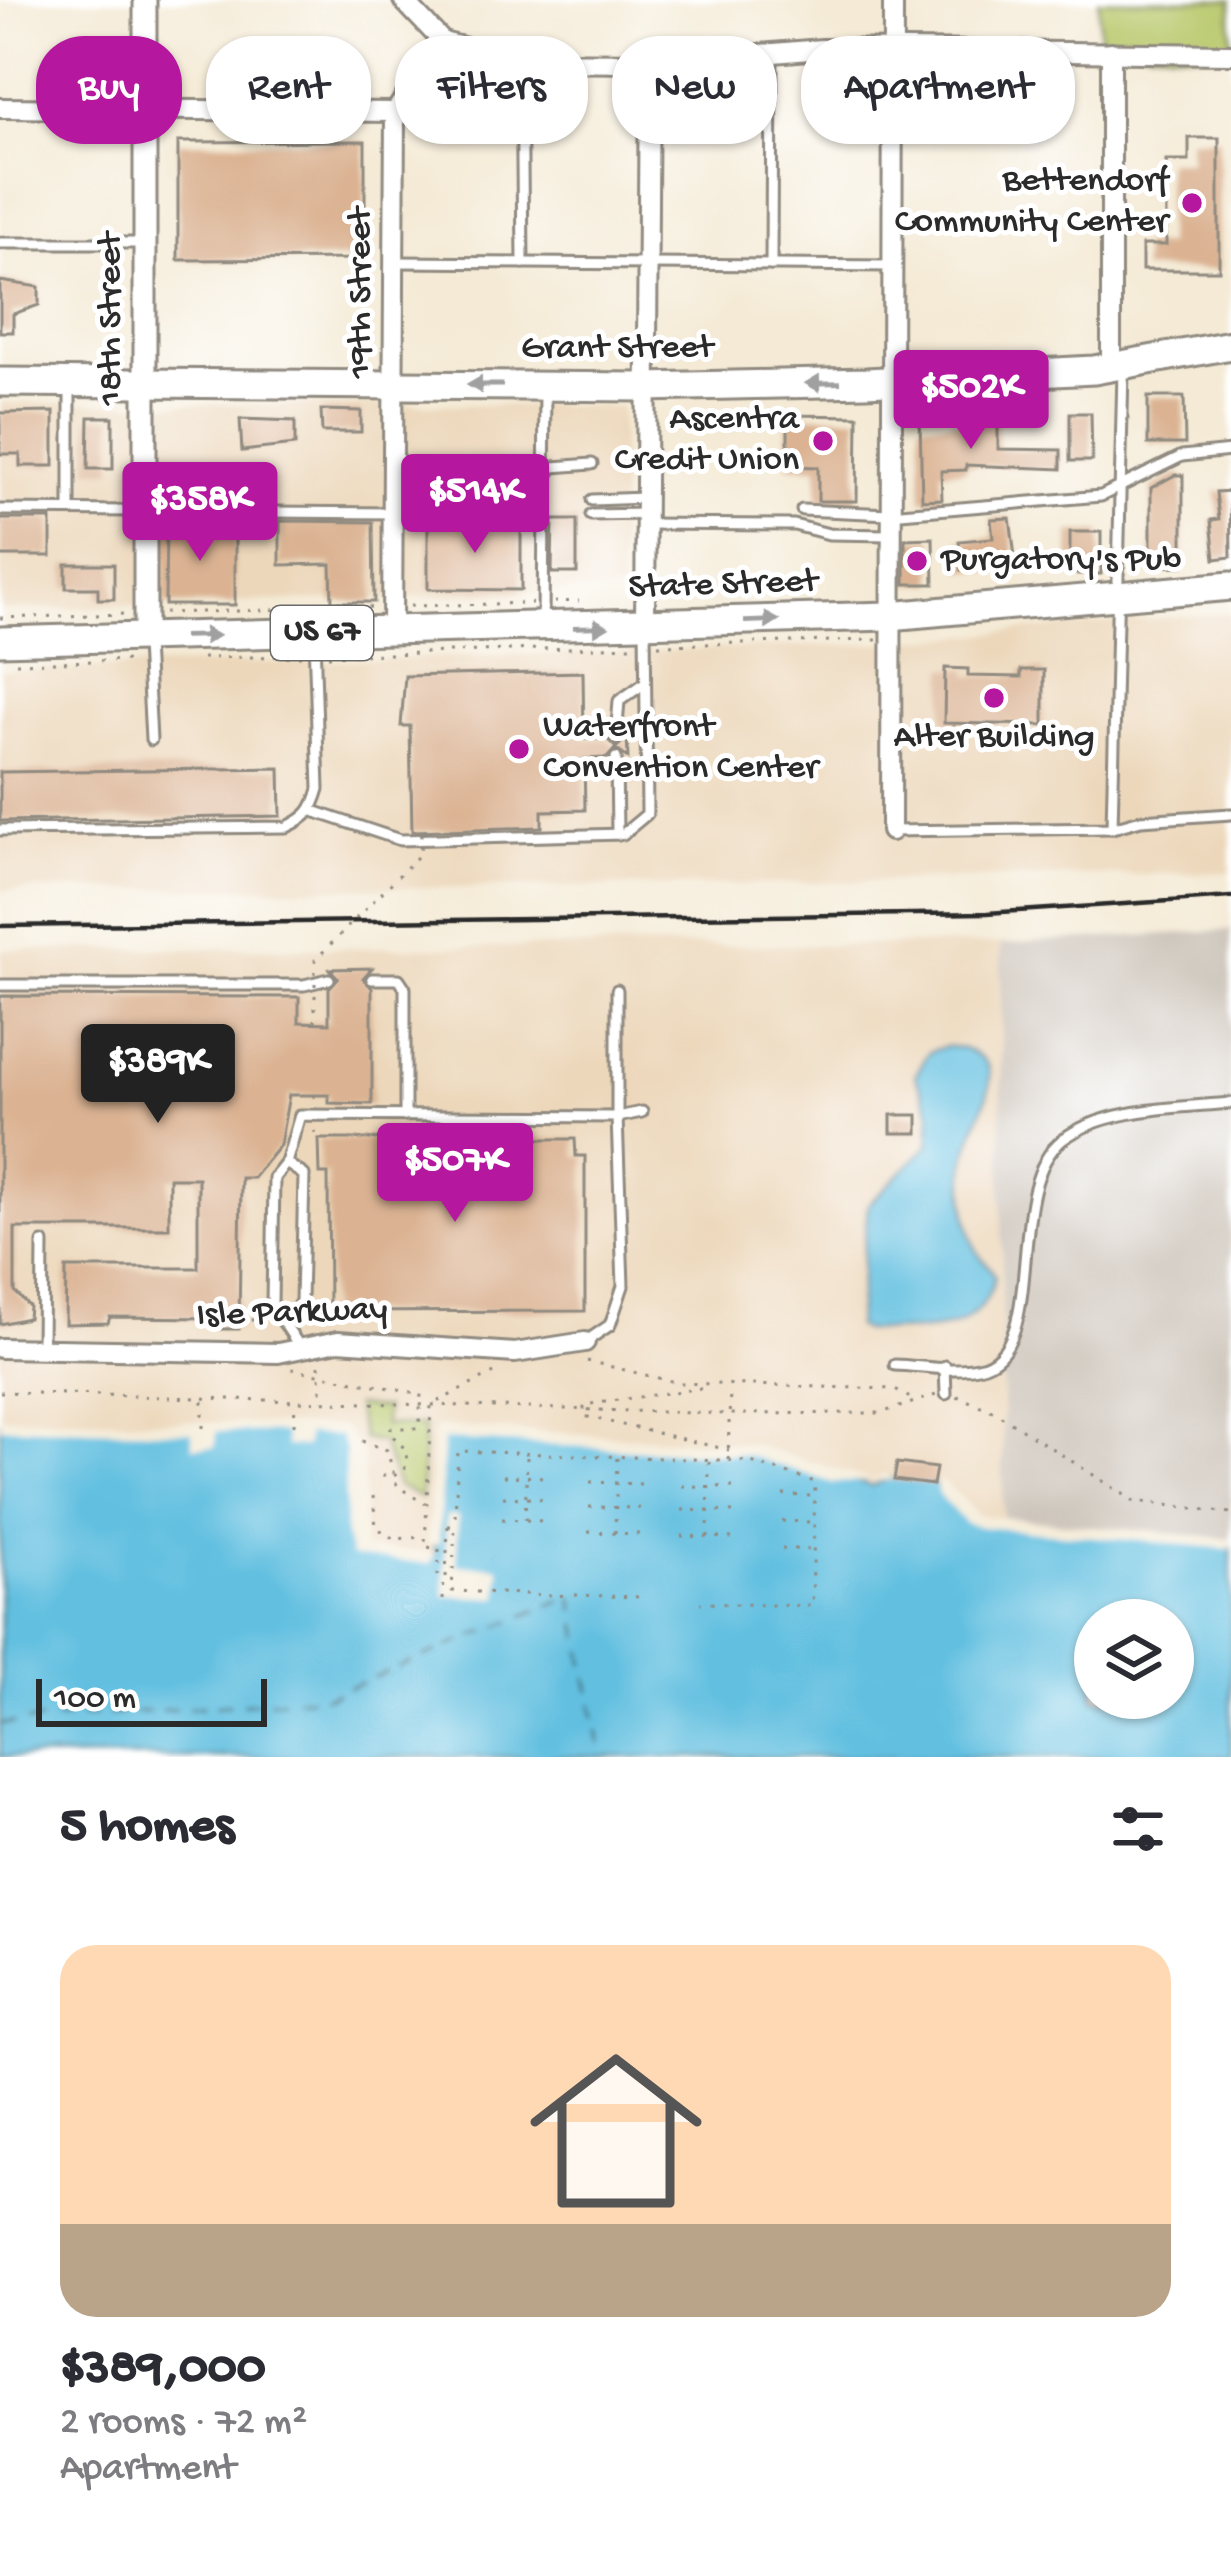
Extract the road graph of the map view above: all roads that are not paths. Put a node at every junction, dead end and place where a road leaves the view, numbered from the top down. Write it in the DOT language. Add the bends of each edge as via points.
graph roads {
  1 [pos="145,0"];
  2 [pos="403,0"];
  3 [pos="893,0"];
  4 [pos="145,36"];
  5 [pos="437,36"];
  6 [pos="894,36"];
  7 [pos="1075,52"];
  8 [pos="1112,52"];
  9 [pos="1231,54"];
  10 [pos="0,108"];
  11 [pos="36,108"];
  12 [pos="182,110"];
  13 [pos="395,112"];
  14 [pos="145,144"];
  15 [pos="395,144"];
  16 [pos="522,144"];
  17 [pos="648,144"];
  18 [pos="772,144"];
  19 [pos="893,144"];
  20 [pos="0,243"];
  21 [pos="145,243"];
  22 [pos="397,262"];
  23 [pos="523,263"];
  24 [pos="644,264"];
  25 [pos="771,265"];
  26 [pos="891,266"];
  27 [pos="1231,346"];
  28 [pos="1117,367"];
  29 [pos="889,381"];
  30 [pos="0,382"];
  31 [pos="70,383"];
  32 [pos="146,383"];
  33 [pos="394,385"];
  34 [pos="545,386"];
  35 [pos="644,387"];
  36 [pos="1231,451"];
  37 [pos="592,464"];
  38 [pos="541,483"];
  39 [pos="1123,488"];
  40 [pos="592,500"];
  41 [pos="0,510"];
  42 [pos="802,510"];
  43 [pos="70,511"];
  44 [pos="145,511"];
  45 [pos="645,512"];
  46 [pos="394,513"];
  47 [pos="889,514"];
  48 [pos="591,515"];
  49 [pos="889,535"];
  50 [pos="1231,586"];
  51 [pos="1118,595"];
  52 [pos="542,615"];
  53 [pos="392,619"];
  54 [pos="890,628"];
  55 [pos="645,636"];
  56 [pos="146,637"];
  57 [pos="0,641"];
  58 [pos="314,645"];
  59 [pos="645,683"];
  60 [pos="616,739"];
  61 [pos="151,740"];
  62 [pos="616,758"];
  63 [pos="313,811"];
  64 [pos="1231,814"];
  65 [pos="1112,828"];
  66 [pos="0,830"];
  67 [pos="891,830"];
  68 [pos="617,834"];
  69 [pos="329,979"];
  70 [pos="372,979"];
  71 [pos="0,986"];
  72 [pos="617,990"];
  73 [pos="1231,1102"];
  74 [pos="643,1112"];
  75 [pos="405,1114"];
  76 [pos="617,1117"];
  77 [pos="286,1163"];
  78 [pos="44,1244"];
  79 [pos="284,1323"];
  80 [pos="0,1348"];
  81 [pos="42,1348"];
  82 [pos="301,1348"];
  83 [pos="583,1350"];
  84 [pos="895,1365"];
  85 [pos="945,1366"];
  86 [pos="946,1394"];
  1 -- 4 [label="street, 18th Street"];
  2 -- 5 [label="street"];
  3 -- 6 [label="street"];
  7 -- 8 [label="street"];
  8 -- 9 [label="street"];
  8 -- 28 [label="street"];
  10 -- 11 [label="street"];
  12 -- 13 [label="street"];
  14 -- 21 [label="street, 18th Street"];
  15 -- 22 [label="street, 19th Street"];
  16 -- 23 [label="lane"];
  17 -- 24 [label="street"];
  18 -- 25 [label="lane"];
  19 -- 26 [label="street"];
  20 -- 21 [label="lane"];
  21 -- 32 [label="street, 18th Street"];
  22 -- 23 [label="lane"];
  22 -- 33 [label="street, 19th Street"];
  23 -- 24 [label="lane"];
  24 -- 25 [label="lane"];
  24 -- 35 [label="street"];
  25 -- 26 [label="lane"];
  26 -- 29 [label="street"];
  27 -- 28 [label="main road, Grant Street"];
  28 -- 29 [label="main road, Grant Street"];
  28 -- 39 [label="lane"];
  29 -- 35 [label="main road, Grant Street, one-way"];
  29 -- 47 [label="street"];
  30 -- 31 [label="main road, Grant Street"];
  31 -- 32 [label="main road, Grant Street"];
  31 -- 43 [label="lane"];
  32 -- 33 [label="main road, Grant Street"];
  32 -- 44 [label="street, 18th Street"];
  34 -- 33 [label="main road, Grant Street, one-way"];
  33 -- 46 [label="street, 19th Street"];
  34 -- 35 [label="main road, Grant Street"];
  34 -- 38 [label="lane"];
  35 -- 45 [label="street"];
  36 -- 39 [label="lane" via="1182,456"];
  37 -- 38 [label="lane" via="554,466"];
  38 -- 52 [label="lane"];
  39 -- 47 [label="lane"];
  39 -- 51 [label="lane"];
  40 -- 45 [label="lane"];
  41 -- 43 [label="lane"];
  42 -- 47 [label="lane"];
  43 -- 44 [label="lane"];
  44 -- 46 [label="lane"];
  44 -- 56 [label="street, 18th Street"];
  45 -- 48 [label="lane"];
  45 -- 49 [label="lane"];
  45 -- 55 [label="street"];
  46 -- 53 [label="street, 19th Street"];
  47 -- 49 [label="street"];
  49 -- 54 [label="street"];
  50 -- 51 [label="main road, State Street / US 67"];
  51 -- 54 [label="main road, State Street / US 67"];
  51 -- 65 [label="lane"];
  52 -- 53 [label="main road, State Street / US 67"];
  52 -- 55 [label="main road, State Street / US 67, one-way"];
  53 -- 58 [label="main road, State Street / US 67"];
  55 -- 54 [label="main road, State Street / US 67, one-way"];
  54 -- 67 [label="street"];
  55 -- 59 [label="lane"];
  56 -- 57 [label="main road, State Street / US 67"];
  56 -- 58 [label="main road, State Street / US 67, one-way"];
  56 -- 61 [label="lane"];
  58 -- 63 [label="lane"];
  59 -- 60 [label="lane" via="619,700"];
  59 -- 68 [label="lane" via="647,814"];
  62 -- 68 [label="lane"];
  63 -- 66 [label="lane" via="287,827"];
  63 -- 68 [label="lane" via="400,839"];
  64 -- 65 [label="lane"];
  65 -- 67 [label="lane"];
  69 -- 71 [label="lane"];
  70 -- 75 [label="lane" via="399,979 405,988"];
  72 -- 76 [label="lane"];
  73 -- 85 [label="lane" via="1102,1122 1062,1140 1039,1170 1016,1338 998,1359"];
  74 -- 76 [label="lane"];
  75 -- 76 [label="lane"];
  75 -- 77 [label="lane" via="300,1115"];
  76 -- 83 [label="lane" via="623,1286 610,1324"];
  77 -- 79 [label="lane" via="274,1178 272,1305"];
  77 -- 79 [label="lane" via="304,1175 301,1302"];
  78 -- 81 [label="lane"];
  79 -- 82 [label="lane"];
  80 -- 81 [label="street, Isle Parkway"];
  81 -- 82 [label="street, Isle Parkway"];
  82 -- 83 [label="street, Isle Parkway" via="356,1341"];
  84 -- 85 [label="lane"];
  85 -- 86 [label="lane"];
}
